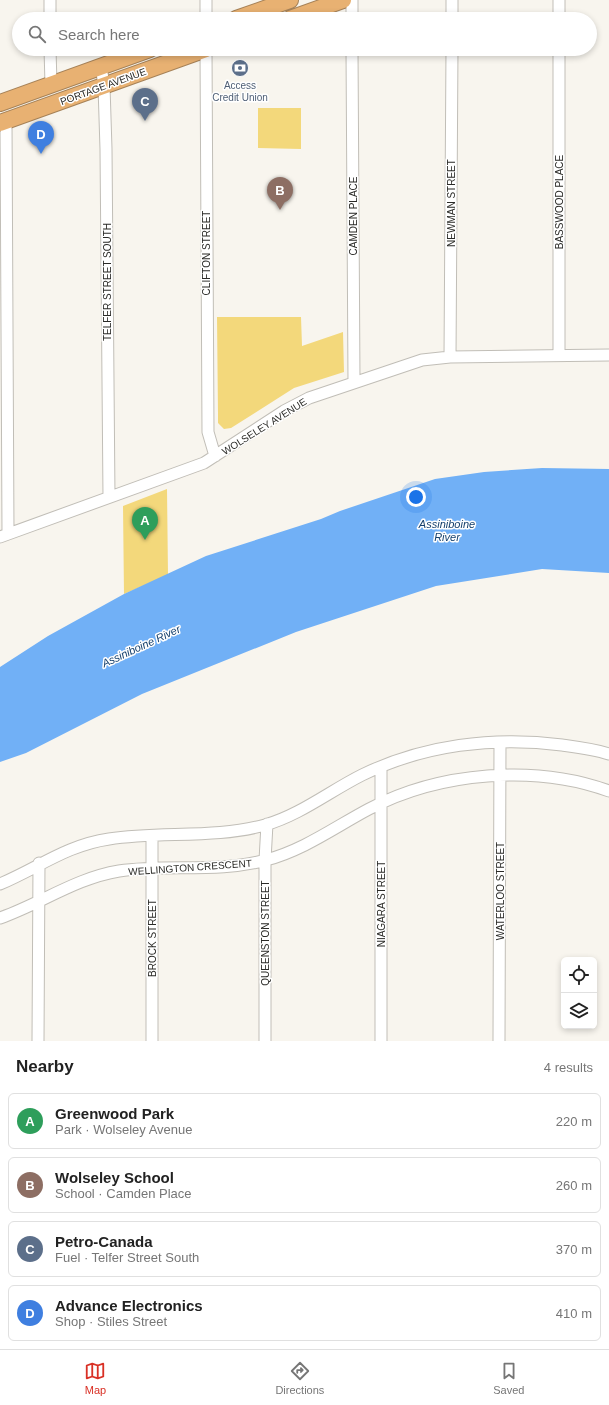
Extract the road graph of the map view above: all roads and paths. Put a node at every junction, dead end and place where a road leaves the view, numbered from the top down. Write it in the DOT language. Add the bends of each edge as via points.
graph roads {
  1 [pos="50,0"];
  2 [pos="206,0"];
  3 [pos="290,0"];
  4 [pos="343,0"];
  5 [pos="352,0"];
  6 [pos="452,0"];
  7 [pos="559,0"];
  8 [pos="50,12"];
  9 [pos="206,12"];
  10 [pos="256,12"];
  11 [pos="310,12"];
  12 [pos="352,12"];
  13 [pos="452,12"];
  14 [pos="559,12"];
  15 [pos="50,56"];
  16 [pos="130,56"];
  17 [pos="187,56"];
  18 [pos="206,56"];
  19 [pos="352,56"];
  20 [pos="452,56"];
  21 [pos="559,56"];
  22 [pos="101,66"];
  23 [pos="51,84"];
  24 [pos="104,86"];
  25 [pos="0,103"];
  26 [pos="3,122"];
  27 [pos="609,355"];
  28 [pos="559,356"];
  29 [pos="450,357"];
  30 [pos="354,382"];
  31 [pos="215,456"];
  32 [pos="109,497"];
  33 [pos="4,535"];
  34 [pos="500,742"];
  35 [pos="609,754"];
  36 [pos="381,767"];
  37 [pos="500,774"];
  38 [pos="609,791"];
  39 [pos="381,803"];
  40 [pos="267,824"];
  41 [pos="152,836"];
  42 [pos="265,860"];
  43 [pos="39,863"];
  44 [pos="152,869"];
  45 [pos="0,884"];
  46 [pos="39,901"];
  47 [pos="0,918"];
  48 [pos="38,1041"];
  49 [pos="152,1041"];
  50 [pos="265,1041"];
  51 [pos="380,1041"];
  52 [pos="499,1041"];
  1 -- 8 [label="street"];
  2 -- 9 [label="street"];
  3 -- 10 [label="highway"];
  4 -- 11 [label="highway"];
  5 -- 12 [label="street"];
  6 -- 13 [label="street"];
  7 -- 14 [label="street"];
  15 -- 23 [label="street"];
  16 -- 22 [label="highway, PORTAGE AVENUE"];
  17 -- 24 [label="highway, PORTAGE AVENUE"];
  18 -- 31 [label="street, CLIFTON STREET" via="208,432"];
  19 -- 30 [label="street, CAMDEN PLACE"];
  20 -- 29 [label="street, NEWMAN STREET"];
  21 -- 28 [label="street, BASSWOOD PLACE"];
  22 -- 23 [label="highway, PORTAGE AVENUE"];
  22 -- 24 [label="street, TELFER STREET SOUTH"];
  23 -- 25 [label="highway, PORTAGE AVENUE"];
  24 -- 26 [label="highway, PORTAGE AVENUE"];
  24 -- 32 [label="street, TELFER STREET SOUTH"];
  26 -- 33 [label="street"];
  27 -- 28 [label="street, WOLSELEY AVENUE"];
  28 -- 29 [label="street, WOLSELEY AVENUE"];
  29 -- 30 [label="street, WOLSELEY AVENUE" via="422,360"];
  30 -- 31 [label="street, WOLSELEY AVENUE" via="300,402"];
  31 -- 32 [label="street, WOLSELEY AVENUE" via="204,463"];
  32 -- 33 [label="street, WOLSELEY AVENUE"];
  34 -- 35 [label="street" via="531,741"];
  34 -- 36 [label="street" via="441,749 410,756"];
  34 -- 37 [label="street, WATERLOO STREET"];
  36 -- 39 [label="street, NIAGARA STREET"];
  36 -- 40 [label="street" via="286,817"];
  37 -- 38 [label="street, WELLINGTON CRESCENT" via="550,777"];
  37 -- 39 [label="street, WELLINGTON CRESCENT" via="441,783"];
  37 -- 52 [label="street, WATERLOO STREET"];
  39 -- 42 [label="street, WELLINGTON CRESCENT" via="301,847"];
  39 -- 51 [label="street, NIAGARA STREET"];
  40 -- 41 [label="street" via="226,833"];
  40 -- 42 [label="street, QUEENSTON STREET"];
  41 -- 43 [label="street" via="99,840"];
  41 -- 44 [label="street, BROCK STREET"];
  42 -- 44 [label="street, WELLINGTON CRESCENT" via="215,867"];
  42 -- 50 [label="street, QUEENSTON STREET"];
  43 -- 45 [label="street"];
  43 -- 46 [label="street"];
  44 -- 46 [label="street, WELLINGTON CRESCENT" via="117,872 86,880"];
  44 -- 49 [label="street, BROCK STREET"];
  46 -- 47 [label="street, WELLINGTON CRESCENT"];
  46 -- 48 [label="street"];
}
